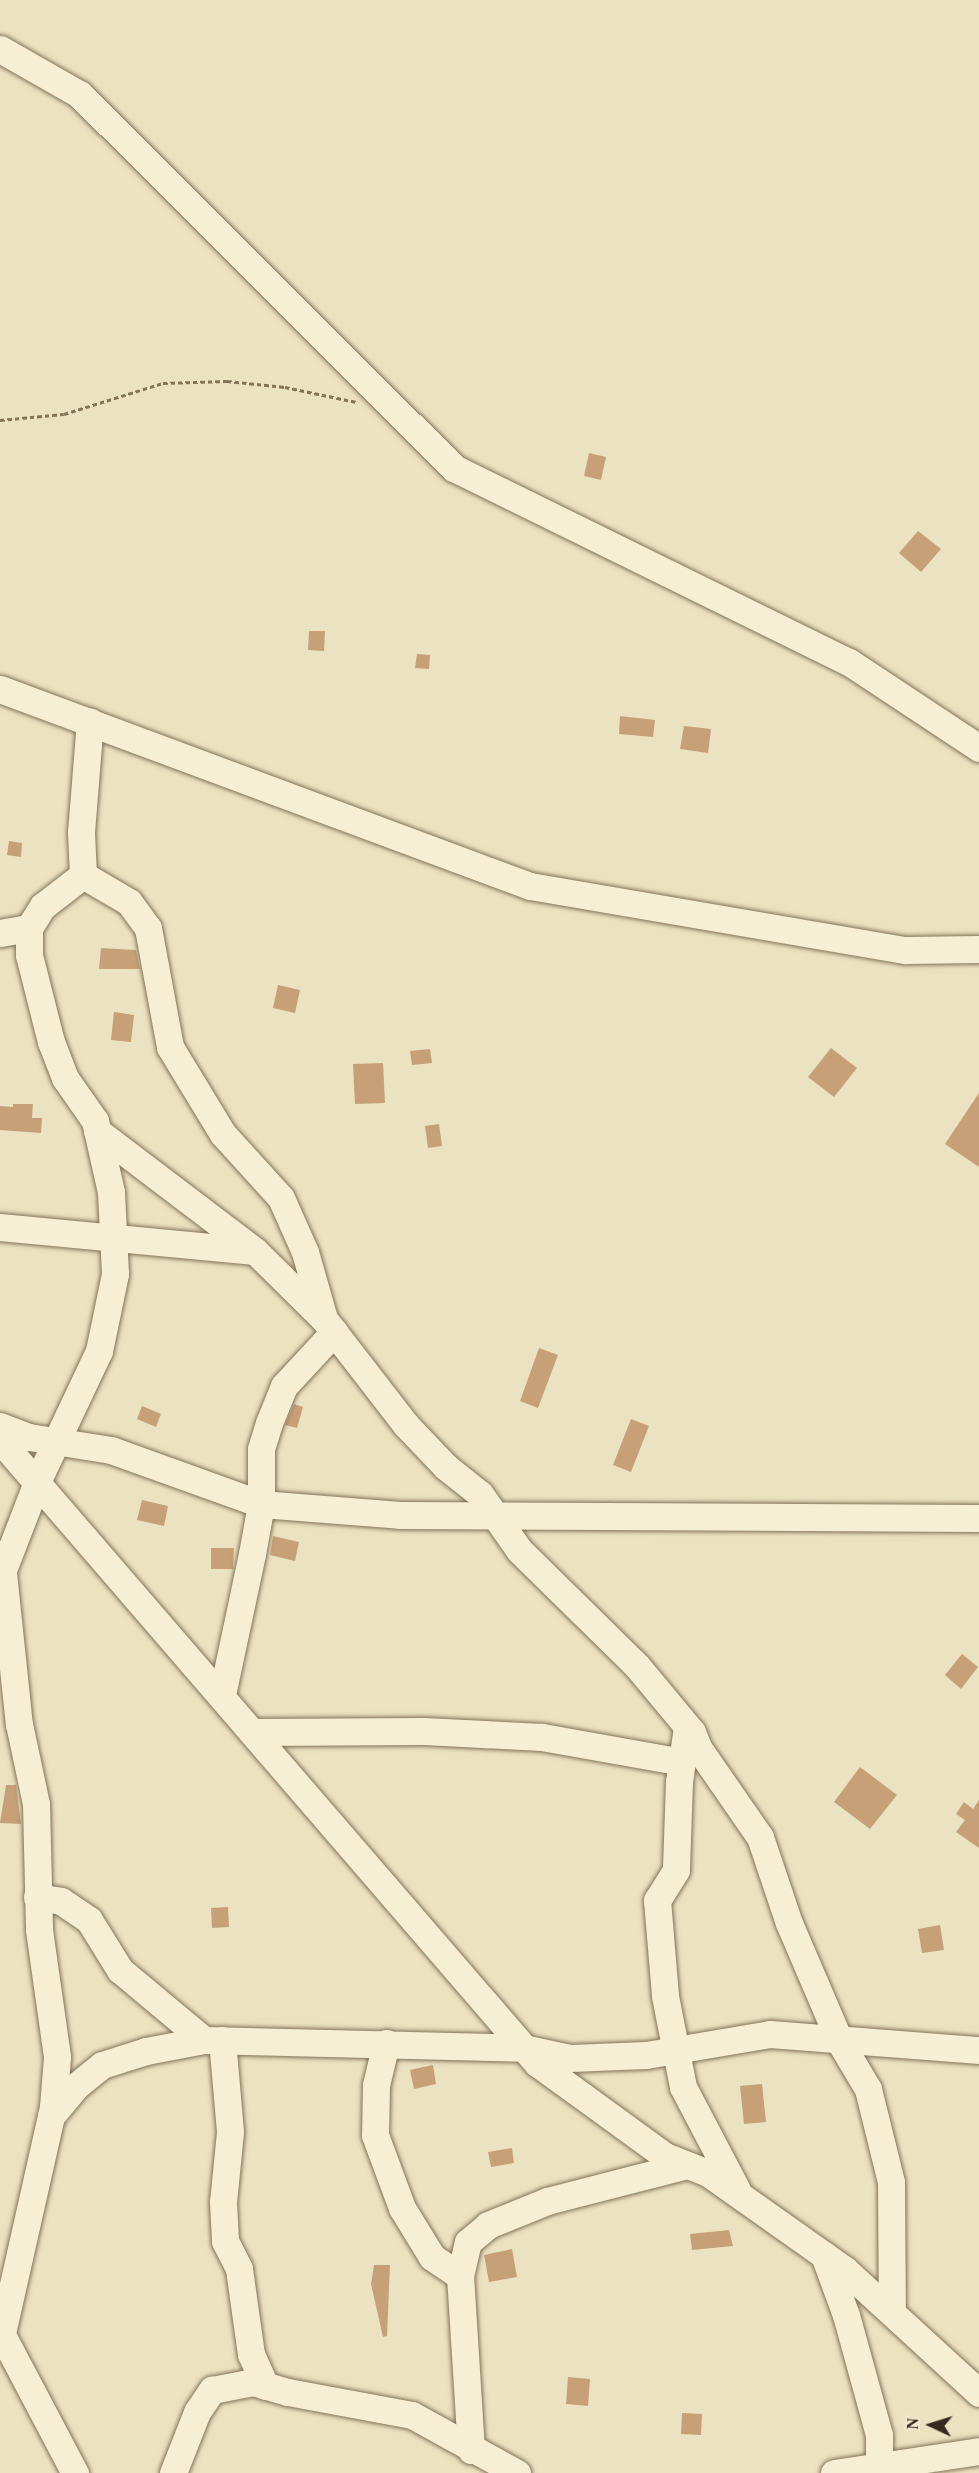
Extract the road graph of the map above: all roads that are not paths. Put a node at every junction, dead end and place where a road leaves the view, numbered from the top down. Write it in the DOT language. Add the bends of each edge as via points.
graph roads {
  1 [pos="0,49"];
  2 [pos="0,689"];
  3 [pos="90,721"];
  4 [pos="979,748"];
  5 [pos="83,875"];
  6 [pos="29,928"];
  7 [pos="0,933"];
  8 [pos="979,949"];
  9 [pos="97,1131"];
  10 [pos="0,1227"];
  11 [pos="112,1239"];
  12 [pos="255,1251"];
  13 [pos="329,1325"];
  14 [pos="0,1426"];
  15 [pos="0,1440"];
  16 [pos="57,1442"];
  17 [pos="37,1482"];
  18 [pos="261,1504"];
  19 [pos="495,1513"];
  20 [pos="979,1518"];
  21 [pos="0,1540"];
  22 [pos="3,1569"];
  23 [pos="222,1695"];
  24 [pos="687,1727"];
  25 [pos="254,1732"];
  26 [pos="682,1762"];
  27 [pos="37,1897"];
  28 [pos="213,2040"];
  29 [pos="840,2042"];
  30 [pos="386,2043"];
  31 [pos="523,2048"];
  32 [pos="673,2050"];
  33 [pos="979,2050"];
  34 [pos="51,2116"];
  35 [pos="687,2165"];
  36 [pos="739,2193"];
  37 [pos="824,2254"];
  38 [pos="459,2276"];
  39 [pos="892,2311"];
  40 [pos="1,2332"];
  41 [pos="265,2386"];
  42 [pos="979,2393"];
  43 [pos="471,2450"];
  44 [pos="979,2451"];
  45 [pos="881,2469"];
  46 [pos="75,2473"];
  47 [pos="173,2473"];
  48 [pos="517,2473"];
  49 [pos="834,2473"];
  1 -- 4 [label="street" via="79,94 454,468 849,662"];
  2 -- 3 [label="street"];
  3 -- 5 [label="street" via="81,832"];
  3 -- 8 [label="street" via="530,886 906,950"];
  5 -- 6 [label="street" via="43,906"];
  5 -- 13 [label="street" via="129,902 148,928 171,1047 223,1134 281,1198 305,1252"];
  6 -- 7 [label="street"];
  6 -- 9 [label="street" via="29,955 51,1042 65,1078 95,1121"];
  9 -- 11 [label="street" via="111,1192"];
  9 -- 12 [label="street"];
  10 -- 11 [label="street"];
  11 -- 12 [label="street"];
  11 -- 16 [label="street" via="115,1274 99,1351"];
  12 -- 13 [label="street"];
  13 -- 18 [label="street" via="284,1386 261,1449"];
  13 -- 19 [label="street" via="406,1425"];
  14 -- 16 [label="street"];
  15 -- 17 [label="street"];
  16 -- 17 [label="street"];
  16 -- 18 [label="street" via="111,1450"];
  17 -- 22 [label="street"];
  17 -- 23 [label="street"];
  18 -- 19 [label="street" via="399,1515"];
  18 -- 23 [label="street"];
  19 -- 20 [label="street"];
  19 -- 24 [label="street" via="519,1550 637,1666"];
  21 -- 22 [label="street"];
  22 -- 27 [label="street" via="19,1724 36,1804"];
  23 -- 25 [label="street"];
  24 -- 26 [label="street"];
  24 -- 29 [label="street" via="760,1837 789,1923"];
  25 -- 26 [label="street" via="424,1731 542,1737"];
  25 -- 31 [label="street"];
  26 -- 32 [label="street" via="676,1870 657,1900"];
  27 -- 28 [label="street" via="61,1901 89,1920 120,1970"];
  27 -- 34 [label="street" via="57,2057"];
  28 -- 30 [label="street"];
  28 -- 34 [label="street" via="146,2051 102,2065 76,2086"];
  28 -- 41 [label="street" via="230,2132 223,2202 225,2241 239,2269 250,2354"];
  29 -- 32 [label="street" via="770,2034"];
  29 -- 33 [label="street"];
  29 -- 39 [label="street" via="868,2090 891,2182"];
  30 -- 31 [label="street"];
  30 -- 38 [label="street" via="376,2085 375,2135 402,2208 432,2257"];
  31 -- 32 [label="street" via="570,2058"];
  31 -- 35 [label="street" via="537,2063 665,2156"];
  32 -- 36 [label="street" via="683,2087"];
  34 -- 40 [label="street"];
  35 -- 36 [label="street"];
  35 -- 38 [label="street" via="547,2201 488,2225 468,2242"];
  36 -- 37 [label="street"];
  37 -- 39 [label="street"];
  37 -- 45 [label="street" via="846,2315 879,2435"];
  38 -- 43 [label="street"];
  39 -- 42 [label="street"];
  40 -- 46 [label="street"];
  41 -- 43 [label="street" via="412,2415"];
  41 -- 47 [label="street" via="253,2382 212,2390 197,2412"];
  43 -- 48 [label="street"];
  44 -- 45 [label="street"];
  45 -- 49 [label="street"];
}
